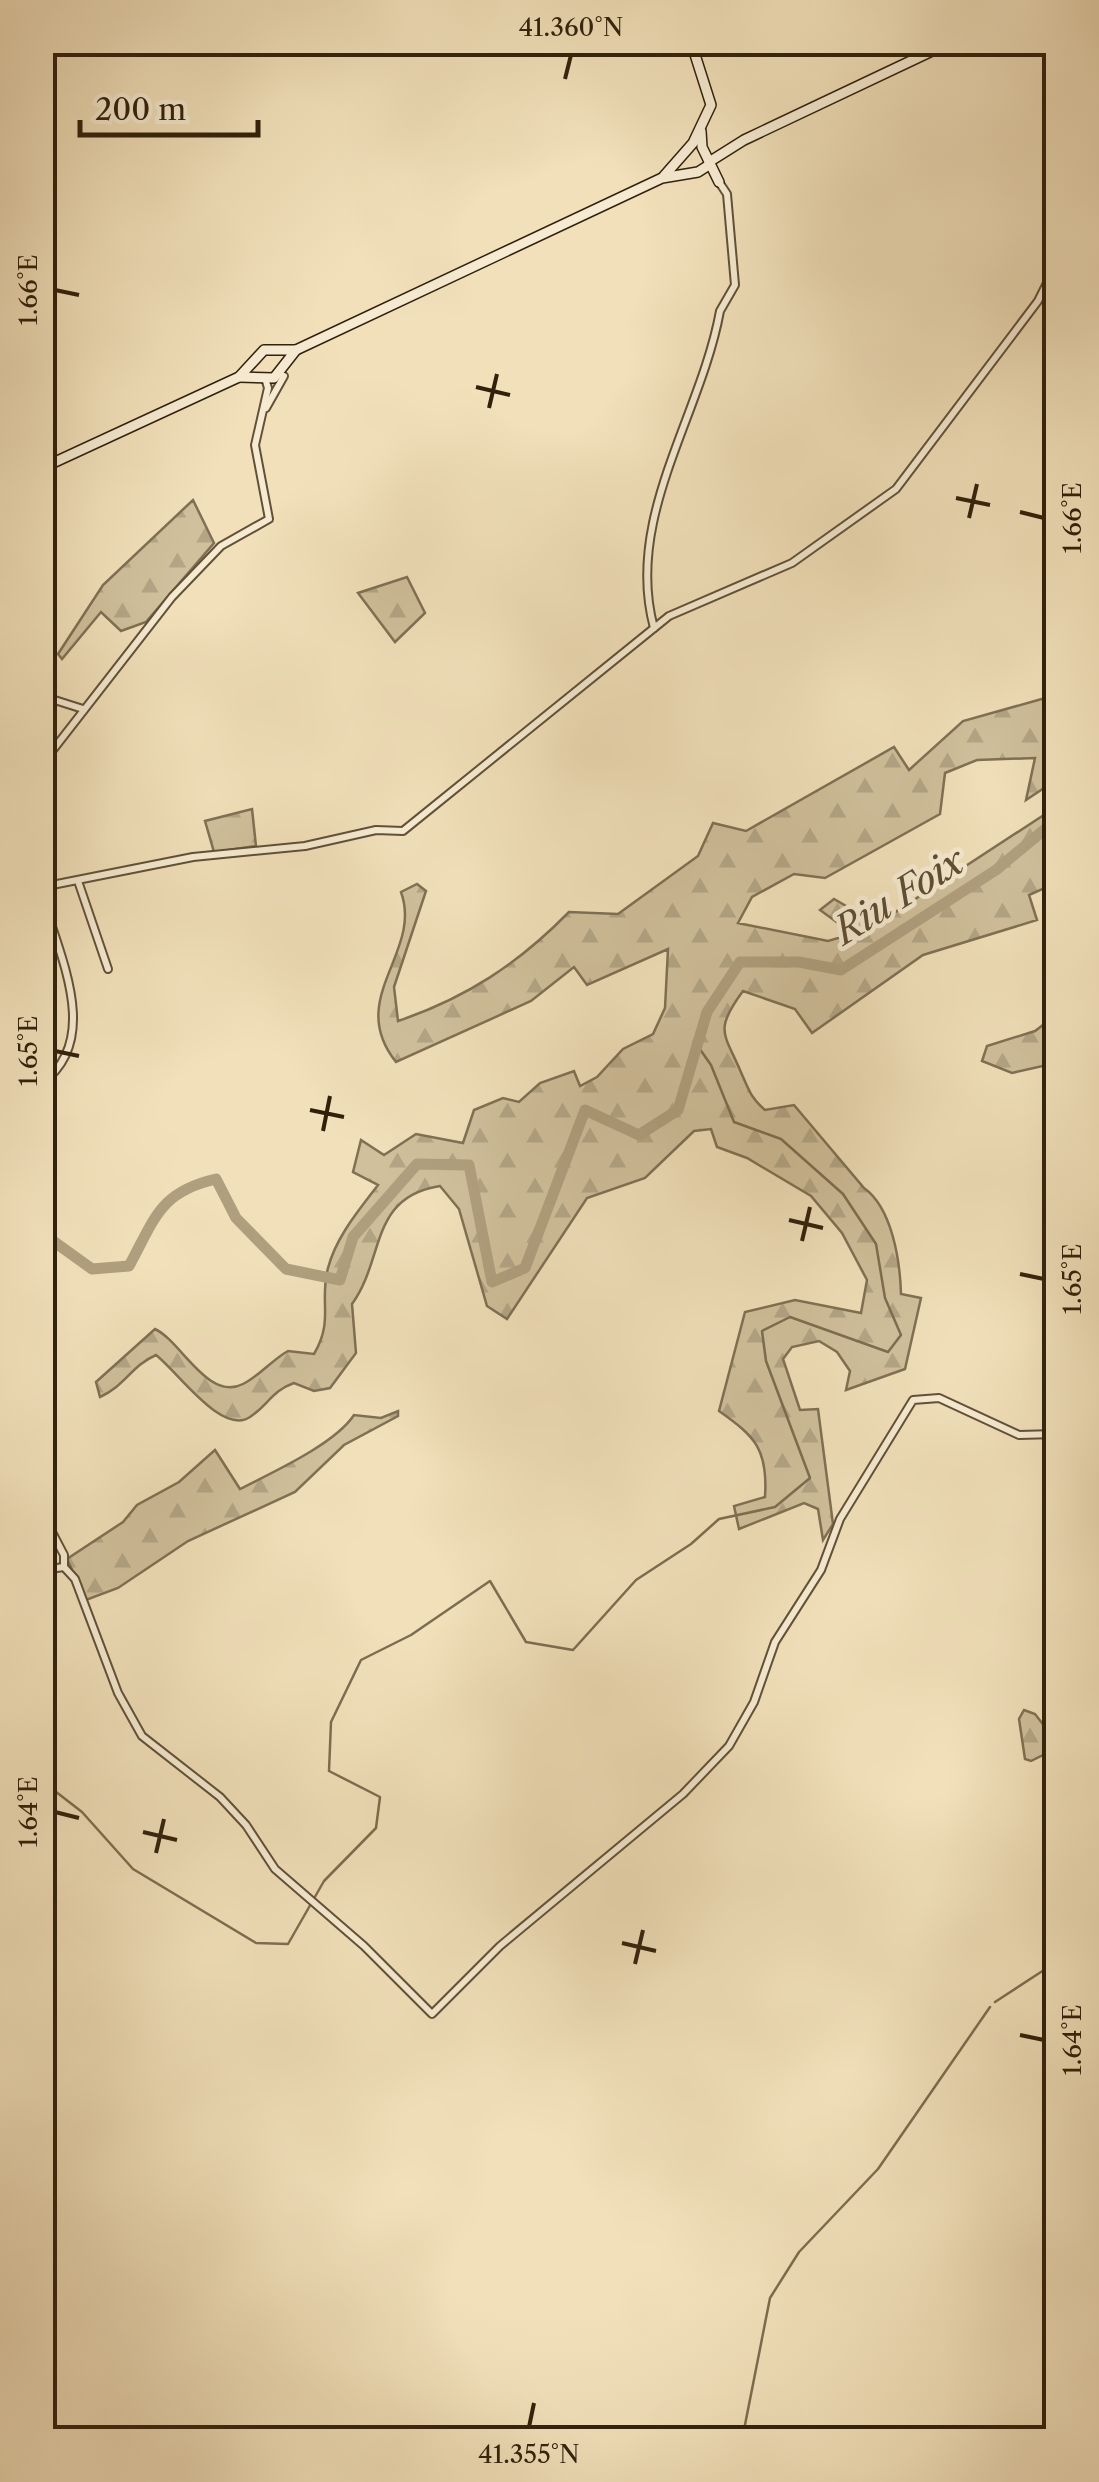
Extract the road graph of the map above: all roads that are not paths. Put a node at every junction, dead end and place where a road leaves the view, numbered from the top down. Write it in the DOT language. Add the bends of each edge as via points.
graph roads {
  1 [pos="691,42"];
  2 [pos="951,42"];
  3 [pos="700,129"];
  4 [pos="738,143"];
  5 [pos="704,148"];
  6 [pos="687,152"];
  7 [pos="709,163"];
  8 [pos="695,172"];
  9 [pos="662,178"];
  10 [pos="719,182"];
  11 [pos="1056,250"];
  12 [pos="296,350"];
  13 [pos="278,352"];
  14 [pos="255,358"];
  15 [pos="284,370"];
  16 [pos="239,377"];
  17 [pos="262,377"];
  18 [pos="260,417"];
  19 [pos="42,468"];
  20 [pos="654,628"];
  21 [pos="42,696"];
  22 [pos="83,709"];
  23 [pos="42,764"];
  24 [pos="78,881"];
  25 [pos="42,887"];
  26 [pos="42,895"];
  27 [pos="108,969"];
  28 [pos="42,1084"];
  29 [pos="1056,1434"];
  30 [pos="42,1513"];
  31 [pos="64,1567"];
  32 [pos="42,1570"];
  1 -- 3 [label="main road" via="711,100"];
  2 -- 4 [label="main road"];
  3 -- 5 [label="main road"];
  3 -- 6 [label="main road"];
  4 -- 5 [label="main road"];
  4 -- 7 [label="main road"];
  5 -- 6 [label="main road"];
  5 -- 7 [label="main road"];
  6 -- 8 [label="main road" via="684,164"];
  6 -- 9 [label="main road"];
  7 -- 8 [label="main road"];
  7 -- 10 [label="main road"];
  8 -- 9 [label="main road"];
  8 -- 10 [label="main road"];
  9 -- 12 [label="main road"];
  10 -- 20 [label="street" via="727,194 735,285 720,311 650,537 646,585"];
  11 -- 20 [label="street" via="1038,301 896,490 792,563 678,611"];
  12 -- 13 [label="main road"];
  12 -- 15 [label="main road"];
  13 -- 14 [label="main road" via="264,350"];
  13 -- 15 [label="main road"];
  14 -- 16 [label="main road"];
  14 -- 17 [label="main road"];
  15 -- 17 [label="main road"];
  15 -- 18 [label="street"];
  16 -- 17 [label="main road"];
  16 -- 19 [label="main road"];
  17 -- 18 [label="street" via="268,388"];
  18 -- 22 [label="street" via="255,446 269,519 208,558"];
  20 -- 24 [label="street" via="403,831 193,857"];
  21 -- 22 [label="street"];
  22 -- 23 [label="street"];
  24 -- 25 [label="street"];
  24 -- 27 [label="street"];
  26 -- 28 [label="street" via="76,1017 66,1058"];
  29 -- 31 [label="street" via="1019,1435 939,1398 913,1400 840,1519 820,1570 775,1642 749,1713 721,1756 500,1946 432,2014 276,1868 220,1796 142,1736"];
  30 -- 31 [label="street"];
  31 -- 32 [label="street"];
}
